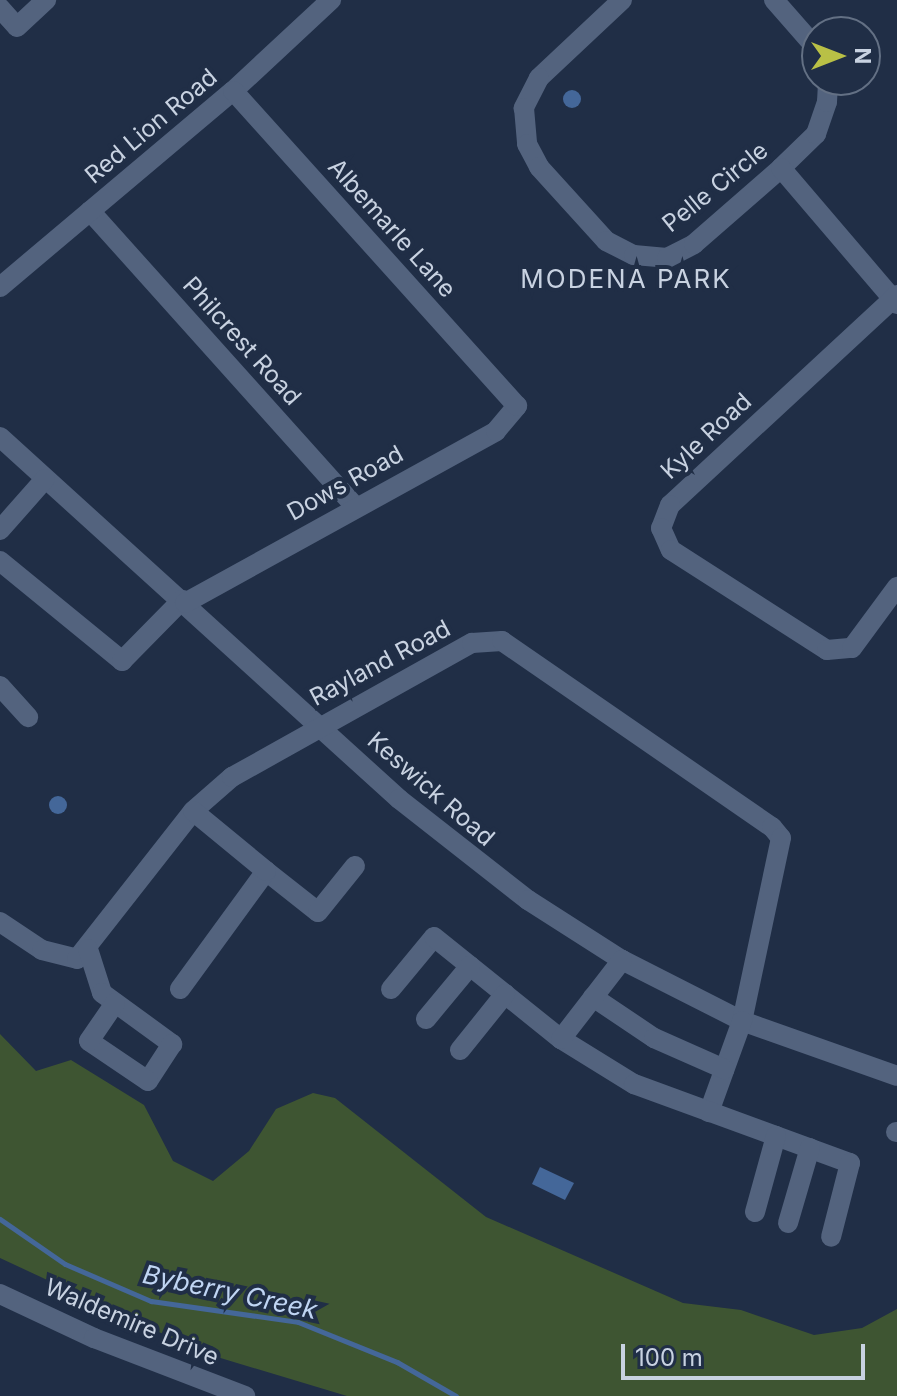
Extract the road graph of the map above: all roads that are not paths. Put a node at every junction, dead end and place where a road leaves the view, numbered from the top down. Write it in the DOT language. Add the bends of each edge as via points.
graph roads {
  1 [pos="46,0"];
  2 [pos="331,0"];
  3 [pos="622,0"];
  4 [pos="774,0"];
  5 [pos="309,7"];
  6 [pos="0,8"];
  7 [pos="801,31"];
  8 [pos="233,91"];
  9 [pos="827,96"];
  10 [pos="781,168"];
  11 [pos="90,211"];
  12 [pos="0,287"];
  13 [pos="896,299"];
  14 [pos="512,401"];
  15 [pos="0,437"];
  16 [pos="45,479"];
  17 [pos="355,506"];
  18 [pos="0,530"];
  19 [pos="0,561"];
  20 [pos="897,587"];
  21 [pos="184,602"];
  22 [pos="0,686"];
  23 [pos="28,717"];
  24 [pos="319,725"];
  25 [pos="193,811"];
  26 [pos="355,866"];
  27 [pos="266,871"];
  28 [pos="0,922"];
  29 [pos="80,953"];
  30 [pos="622,960"];
  31 [pos="470,966"];
  32 [pos="180,989"];
  33 [pos="391,989"];
  34 [pos="505,994"];
  35 [pos="593,997"];
  36 [pos="115,1003"];
  37 [pos="426,1019"];
  38 [pos="742,1021"];
  39 [pos="561,1039"];
  40 [pos="460,1050"];
  41 [pos="724,1069"];
  42 [pos="897,1076"];
  43 [pos="709,1112"];
  44 [pos="776,1136"];
  45 [pos="810,1148"];
  46 [pos="755,1212"];
  47 [pos="788,1223"];
  48 [pos="831,1237"];
  49 [pos="0,1294"];
  50 [pos="245,1396"];
  1 -- 6 [label="street" via="17,27"];
  2 -- 5 [label="street, Red Lion Road"];
  3 -- 10 [label="street, Pelle Circle" via="539,78 524,108 527,144 539,167 606,241 634,255 667,258 694,244"];
  4 -- 7 [label="street"];
  5 -- 8 [label="street, Red Lion Road"];
  8 -- 11 [label="street, Red Lion Road"];
  8 -- 14 [label="street, Albemarle Lane"];
  9 -- 10 [label="street, Pelle Circle" via="816,134"];
  10 -- 13 [label="street"];
  11 -- 12 [label="street, Red Lion Road"];
  11 -- 17 [label="street, Philcrest Road"];
  13 -- 20 [label="street, Kyle Road" via="670,505 661,528 671,550 827,650 852,648"];
  14 -- 17 [label="street, Dows Road" via="517,406 496,431"];
  15 -- 16 [label="street, Keswick Road"];
  16 -- 18 [label="street"];
  16 -- 21 [label="street, Keswick Road"];
  17 -- 21 [label="street, Dows Road"];
  19 -- 21 [label="street, Dows Road" via="122,661"];
  21 -- 24 [label="street, Keswick Road"];
  22 -- 23 [label="street"];
  24 -- 25 [label="street, Rayland Road" via="232,777"];
  24 -- 30 [label="street, Keswick Road" via="463,853"];
  24 -- 38 [label="street, Rayland Road" via="472,643 502,641 772,827 782,852"];
  25 -- 27 [label="street"];
  25 -- 29 [label="street, Rayland Road"];
  26 -- 27 [label="street" via="318,912"];
  27 -- 32 [label="street"];
  28 -- 29 [label="street" via="42,950"];
  29 -- 36 [label="street" via="102,993"];
  30 -- 35 [label="street"];
  30 -- 38 [label="street, Keswick Road"];
  31 -- 33 [label="street" via="434,937"];
  31 -- 34 [label="street"];
  31 -- 37 [label="street"];
  34 -- 39 [label="street"];
  34 -- 40 [label="street"];
  35 -- 39 [label="street"];
  35 -- 41 [label="street" via="654,1038"];
  38 -- 41 [label="street, Rayland Road"];
  38 -- 42 [label="street, Keswick Road"];
  39 -- 43 [label="street" via="634,1084"];
  41 -- 43 [label="street, Rayland Road"];
  43 -- 44 [label="street"];
  44 -- 45 [label="street"];
  44 -- 46 [label="street"];
  45 -- 47 [label="street"];
  45 -- 48 [label="street" via="850,1163"];
  49 -- 50 [label="street, Waldemire Drive" via="94,1338"];
}
